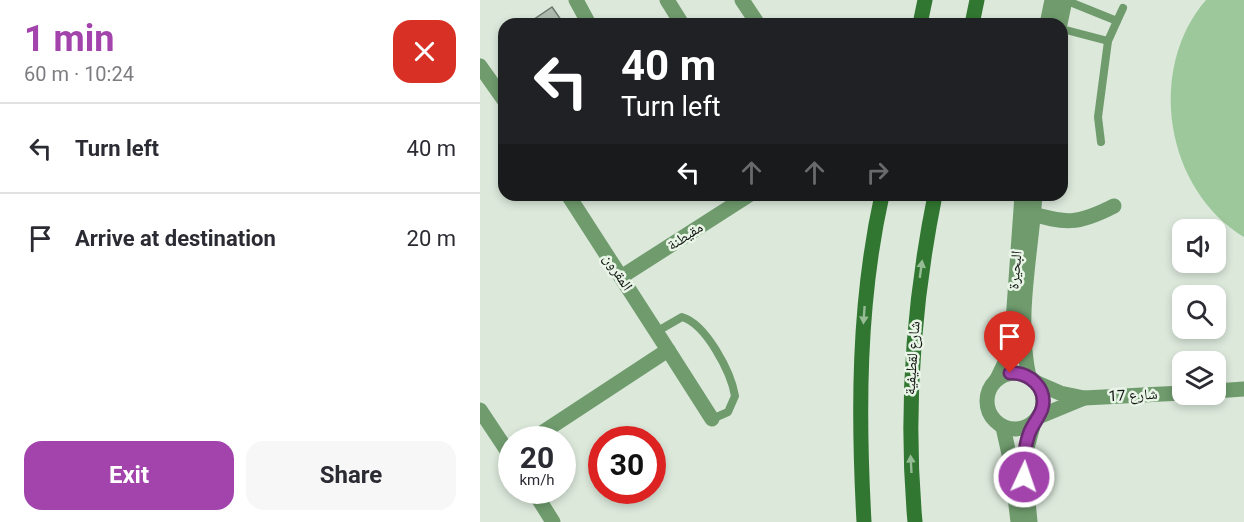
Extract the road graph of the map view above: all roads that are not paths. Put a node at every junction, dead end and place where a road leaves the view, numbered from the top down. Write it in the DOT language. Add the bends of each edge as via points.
graph roads {
  1 [pos="576,0"];
  2 [pos="667,0"];
  3 [pos="742,0"];
  4 [pos="925,0"];
  5 [pos="977,0"];
  6 [pos="1052,0"];
  7 [pos="1065,0"];
  8 [pos="1123,8"];
  9 [pos="586,18"];
  10 [pos="678,18"];
  11 [pos="754,18"];
  12 [pos="921,18"];
  13 [pos="973,18"];
  14 [pos="1048,18"];
  15 [pos="1061,18"];
  16 [pos="1117,21"];
  17 [pos="1068,30"];
  18 [pos="1108,41"];
  19 [pos="480,66"];
  20 [pos="498,92"];
  21 [pos="1101,142"];
  22 [pos="572,201"];
  23 [pos="740,201"];
  24 [pos="881,201"];
  25 [pos="934,201"];
  26 [pos="1114,206"];
  27 [pos="1025,207"];
  28 [pos="621,277"];
  29 [pos="656,332"];
  30 [pos="668,350"];
  31 [pos="997,379"];
  32 [pos="1033,380"];
  33 [pos="1244,389"];
  34 [pos="1226,390"];
  35 [pos="1172,394"];
  36 [pos="1084,398"];
  37 [pos="480,410"];
  38 [pos="712,419"];
  39 [pos="1036,419"];
  40 [pos="552,426"];
  41 [pos="1003,427"];
  42 [pos="498,436"];
  43 [pos="542,504"];
  44 [pos="554,522"];
  45 [pos="864,522"];
  46 [pos="915,522"];
  47 [pos="1017,522"];
  48 [pos="1030,522"];
  1 -- 9 [label="street"];
  2 -- 10 [label="street"];
  3 -- 11 [label="street"];
  4 -- 12 [label="street"];
  5 -- 13 [label="street"];
  6 -- 14 [label="street"];
  7 -- 15 [label="street"];
  7 -- 16 [label="lane"];
  8 -- 16 [label="lane"];
  16 -- 18 [label="lane"];
  17 -- 18 [label="lane"];
  18 -- 21 [label="lane" via="1098,117"];
  19 -- 20 [label="street"];
  22 -- 28 [label="street, المقرون"];
  23 -- 28 [label="street, مقيطنة"];
  24 -- 45 [label="street, one-way" via="861,344 859,436"];
  46 -- 25 [label="street, شارع لقطيفية, one-way" via="910,434 912,353 923,253"];
  26 -- 27 [label="street" via="1073,223"];
  27 -- 31 [label="street, البحيرة" via="1011,350"];
  27 -- 32 [label="street, البحيرة" via="1024,334"];
  28 -- 29 [label="street, المقرون"];
  29 -- 30 [label="street, المقرون"];
  29 -- 38 [label="lane" via="682,317 706,337 726,370 735,396 728,412"];
  30 -- 38 [label="street, المقرون"];
  30 -- 40 [label="street"];
  31 -- 32 [label="street" via="1017,373"];
  31 -- 41 [label="street" via="988,390 987,404 992,418"];
  32 -- 36 [label="street, شارع 17"];
  32 -- 39 [label="street" via="1042,396"];
  33 -- 34 [label="street"];
  35 -- 36 [label="street, شارع 17"];
  36 -- 39 [label="street, شارع 17"];
  37 -- 42 [label="street"];
  39 -- 41 [label="street" via="1023,429"];
  39 -- 48 [label="street" via="1024,459"];
  41 -- 47 [label="street"];
  43 -- 44 [label="street"];
}
